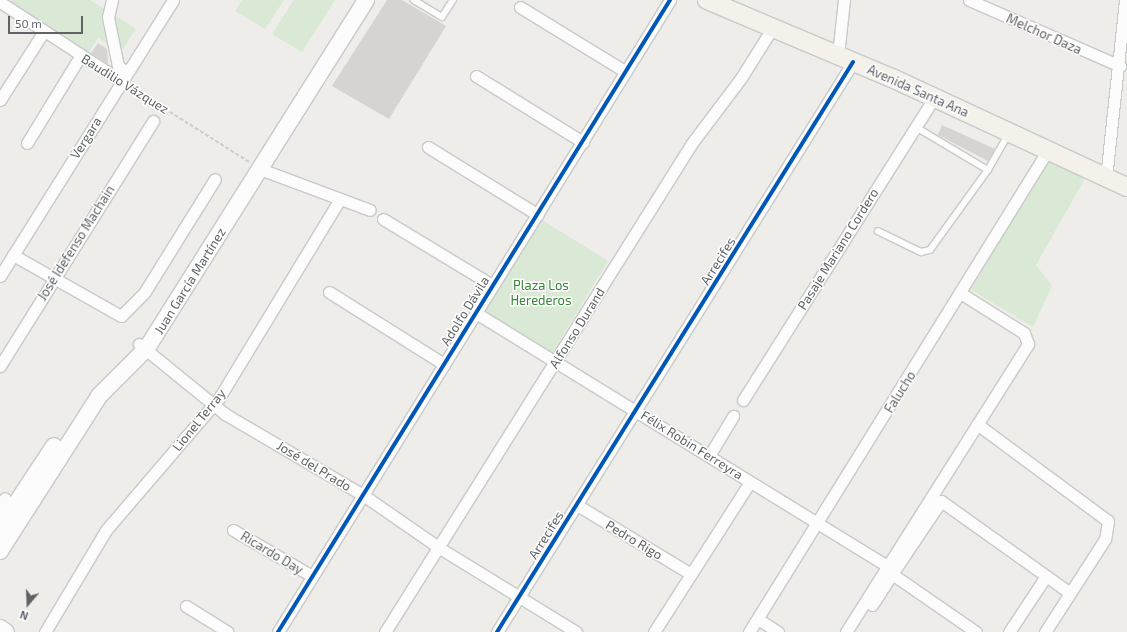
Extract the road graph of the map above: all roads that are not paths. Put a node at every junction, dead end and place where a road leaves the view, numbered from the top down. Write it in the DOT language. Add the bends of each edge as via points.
graph roads {
  1 [pos="112,0"];
  2 [pos="173,0"];
  3 [pos="353,0"];
  4 [pos="366,0"];
  5 [pos="414,0"];
  6 [pos="453,0"];
  7 [pos="670,0"];
  8 [pos="707,0"];
  9 [pos="844,0"];
  10 [pos="969,0"];
  11 [pos="1125,0"];
  12 [pos="5,3"];
  13 [pos="520,7"];
  14 [pos="772,27"];
  15 [pos="44,31"];
  16 [pos="81,55"];
  17 [pos="845,58"];
  18 [pos="1120,66"];
  19 [pos="626,72"];
  20 [pos="124,76"];
  21 [pos="476,76"];
  22 [pos="934,98"];
  23 [pos="0,100"];
  24 [pos="152,121"];
  25 [pos="916,126"];
  26 [pos="1009,133"];
  27 [pos="583,142"];
  28 [pos="27,143"];
  29 [pos="428,147"];
  30 [pos="1048,150"];
  31 [pos="256,166"];
  32 [pos="988,170"];
  33 [pos="1106,178"];
  34 [pos="215,179"];
  35 [pos="1127,187"];
  36 [pos="340,198"];
  37 [pos="370,210"];
  38 [pos="538,215"];
  39 [pos="383,219"];
  40 [pos="878,231"];
  41 [pos="7,259"];
  42 [pos="0,276"];
  43 [pos="55,278"];
  44 [pos="492,285"];
  45 [pos="330,292"];
  46 [pos="962,294"];
  47 [pos="476,313"];
  48 [pos="143,346"];
  49 [pos="556,361"];
  50 [pos="444,364"];
  51 [pos="0,366"];
  52 [pos="743,400"];
  53 [pos="214,405"];
  54 [pos="637,410"];
  55 [pos="733,416"];
  56 [pos="977,424"];
  57 [pos="709,456"];
  58 [pos="750,482"];
  59 [pos="363,495"];
  60 [pos="577,505"];
  61 [pos="817,523"];
  62 [pos="0,528"];
  63 [pos="233,530"];
  64 [pos="438,547"];
  65 [pos="0,552"];
  66 [pos="890,570"];
  67 [pos="691,574"];
  68 [pos="312,576"];
  69 [pos="1046,576"];
  70 [pos="1070,593"];
  71 [pos="519,597"];
  72 [pos="186,606"];
  73 [pos="758,619"];
  74 [pos="0,628"];
  75 [pos="6,632"];
  76 [pos="45,632"];
  77 [pos="228,632"];
  78 [pos="278,632"];
  79 [pos="385,632"];
  80 [pos="497,632"];
  81 [pos="576,632"];
  82 [pos="654,632"];
  83 [pos="749,632"];
  84 [pos="778,632"];
  85 [pos="846,632"];
  86 [pos="854,632"];
  87 [pos="976,632"];
  88 [pos="1009,632"];
  89 [pos="1045,632"];
  1 -- 20 [label="street" via="108,17 118,66"];
  2 -- 20 [label="street, Vergara"];
  3 -- 31 [label="main road, Juan García Martínez"];
  4 -- 31 [label="main road, Juan García Martínez"];
  5 -- 6 [label="lane" via="442,17"];
  7 -- 19 [label="street, Adolfo Dávila"];
  8 -- 14 [label="main road, Avenida Santa Ana"];
  9 -- 17 [label="street"];
  10 -- 18 [label="street, Melchor Daza"];
  11 -- 18 [label="street"];
  12 -- 15 [label="street, Baudilio Vázquez"];
  13 -- 19 [label="street"];
  14 -- 17 [label="main road, Avenida Santa Ana"];
  14 -- 49 [label="street, Alfonso Durand" via="741,78 692,143"];
  15 -- 16 [label="street, Baudilio Vázquez"];
  15 -- 23 [label="street"];
  16 -- 20 [label="street, Baudilio Vázquez"];
  16 -- 28 [label="street"];
  17 -- 22 [label="main road, Avenida Santa Ana"];
  17 -- 54 [label="street, Arrecifes"];
  18 -- 33 [label="street"];
  19 -- 27 [label="street, Adolfo Dávila"];
  20 -- 41 [label="street, Vergara"];
  21 -- 27 [label="street"];
  22 -- 25 [label="street, Pasaje Mariano Cordero"];
  22 -- 26 [label="main road, Avenida Santa Ana"];
  24 -- 43 [label="street, José Idefenso Machain"];
  25 -- 32 [label="lane"];
  25 -- 52 [label="street, Pasaje Mariano Cordero"];
  26 -- 30 [label="main road, Avenida Santa Ana"];
  26 -- 32 [label="lane"];
  27 -- 38 [label="street, Adolfo Dávila"];
  29 -- 38 [label="street"];
  30 -- 33 [label="main road, Avenida Santa Ana"];
  30 -- 46 [label="street, Falucho"];
  31 -- 36 [label="street"];
  31 -- 48 [label="main road, Juan García Martínez"];
  32 -- 40 [label="lane" via="930,250 921,252"];
  33 -- 35 [label="main road, Avenida Santa Ana"];
  34 -- 43 [label="street" via="144,293 121,316 116,317"];
  36 -- 37 [label="street"];
  36 -- 53 [label="street, Lionel Terray"];
  38 -- 44 [label="street, Adolfo Dávila"];
  39 -- 44 [label="street"];
  41 -- 42 [label="street, Vergara"];
  41 -- 43 [label="street"];
  43 -- 51 [label="street, José Idefenso Machain"];
  44 -- 47 [label="street, Adolfo Dávila"];
  45 -- 50 [label="street"];
  46 -- 56 [label="street" via="1024,333 1028,344"];
  46 -- 61 [label="street, Falucho"];
  47 -- 49 [label="street, Félix Robin Ferreyra"];
  47 -- 50 [label="street, Adolfo Dávila"];
  48 -- 53 [label="street, José del Prado"];
  48 -- 62 [label="main road, Juan García Martínez" via="96,383"];
  48 -- 65 [label="main road, Juan García Martínez" via="99,396"];
  49 -- 54 [label="street, Félix Robin Ferreyra"];
  49 -- 64 [label="street, Alfonso Durand"];
  50 -- 59 [label="street, Adolfo Dávila"];
  53 -- 59 [label="street, José del Prado"];
  53 -- 76 [label="street, Lionel Terray" via="106,530"];
  54 -- 57 [label="street, Félix Robin Ferreyra"];
  54 -- 60 [label="street, Arrecifes"];
  55 -- 57 [label="street"];
  56 -- 66 [label="street"];
  56 -- 70 [label="street" via="1108,521 1105,539"];
  57 -- 58 [label="street, Félix Robin Ferreyra"];
  58 -- 61 [label="street, Félix Robin Ferreyra"];
  58 -- 67 [label="street"];
  59 -- 64 [label="street, José del Prado"];
  59 -- 68 [label="street, Adolfo Dávila"];
  60 -- 67 [label="street, Pedro Rigo"];
  60 -- 71 [label="street, Arrecifes"];
  61 -- 66 [label="street, Félix Robin Ferreyra"];
  61 -- 73 [label="street, Falucho"];
  63 -- 68 [label="street, Ricardo Day"];
  64 -- 71 [label="street, José del Prado"];
  64 -- 79 [label="street, Alfonso Durand"];
  66 -- 69 [label="street" via="941,501"];
  66 -- 85 [label="street"];
  66 -- 86 [label="street"];
  66 -- 87 [label="street, Félix Robin Ferreyra"];
  67 -- 82 [label="street"];
  68 -- 78 [label="street, Adolfo Dávila"];
  69 -- 70 [label="street"];
  69 -- 88 [label="street"];
  70 -- 89 [label="street"];
  71 -- 80 [label="street, Arrecifes"];
  71 -- 81 [label="street, José del Prado"];
  72 -- 77 [label="street"];
  73 -- 83 [label="street, Falucho"];
  73 -- 84 [label="street"];
  74 -- 75 [label="main road"];
}
